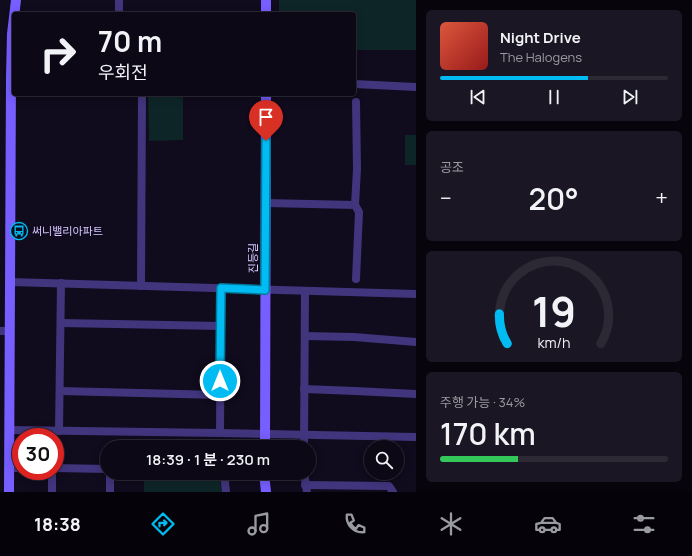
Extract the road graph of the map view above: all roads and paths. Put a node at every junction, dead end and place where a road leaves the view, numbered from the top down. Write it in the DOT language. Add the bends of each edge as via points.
graph roads {
  1 [pos="16,0"];
  2 [pos="119,0"];
  3 [pos="266,0"];
  4 [pos="15,12"];
  5 [pos="119,12"];
  6 [pos="266,12"];
  7 [pos="356,84"];
  8 [pos="416,87"];
  9 [pos="13,96"];
  10 [pos="142,96"];
  11 [pos="266,96"];
  12 [pos="356,102"];
  13 [pos="266,203"];
  14 [pos="355,205"];
  15 [pos="356,279"];
  16 [pos="10,282"];
  17 [pos="61,283"];
  18 [pos="141,286"];
  19 [pos="221,288"];
  20 [pos="265,290"];
  21 [pos="305,291"];
  22 [pos="416,294"];
  23 [pos="61,323"];
  24 [pos="221,326"];
  25 [pos="5,331"];
  26 [pos="305,336"];
  27 [pos="416,342"];
  28 [pos="304,389"];
  29 [pos="60,391"];
  30 [pos="416,394"];
  31 [pos="220,395"];
  32 [pos="59,428"];
  33 [pos="10,430"];
  34 [pos="64,431"];
  35 [pos="220,433"];
  36 [pos="265,433"];
  37 [pos="304,434"];
  38 [pos="416,437"];
  39 [pos="265,440"];
  40 [pos="304,440"];
  41 [pos="10,468"];
  42 [pos="64,468"];
  43 [pos="100,469"];
  44 [pos="52,480"];
  45 [pos="110,480"];
  46 [pos="225,480"];
  47 [pos="265,480"];
  48 [pos="306,489"];
  49 [pos="10,492"];
  50 [pos="52,492"];
  51 [pos="110,492"];
  52 [pos="226,492"];
  53 [pos="266,492"];
  54 [pos="393,492"];
  1 -- 4 [label="street"];
  2 -- 5 [label="street"];
  3 -- 6 [label="street"];
  7 -- 8 [label="street"];
  9 -- 16 [label="street"];
  10 -- 18 [label="street"];
  11 -- 13 [label="street, 진등길"];
  12 -- 14 [label="street"];
  13 -- 14 [label="street"];
  13 -- 20 [label="street, 진등길"];
  14 -- 15 [label="street" via="359,212"];
  16 -- 17 [label="street"];
  16 -- 25 [label="street"];
  17 -- 18 [label="street"];
  17 -- 23 [label="street"];
  18 -- 19 [label="street"];
  19 -- 20 [label="street"];
  19 -- 24 [label="street"];
  20 -- 21 [label="street"];
  20 -- 36 [label="street, 진등길"];
  21 -- 22 [label="street"];
  21 -- 26 [label="street"];
  23 -- 24 [label="street"];
  23 -- 29 [label="street"];
  24 -- 31 [label="street"];
  25 -- 33 [label="street"];
  26 -- 27 [label="street"];
  26 -- 28 [label="street"];
  28 -- 30 [label="street"];
  28 -- 37 [label="street"];
  29 -- 31 [label="street"];
  29 -- 32 [label="street"];
  31 -- 35 [label="street"];
  33 -- 41 [label="street"];
  34 -- 35 [label="street"];
  35 -- 36 [label="street"];
  36 -- 37 [label="street"];
  36 -- 39 [label="street, 진등길"];
  37 -- 38 [label="street"];
  37 -- 40 [label="street"];
  41 -- 49 [label="street"];
  42 -- 43 [label="street"];
  44 -- 50 [label="street"];
  45 -- 51 [label="street"];
  46 -- 52 [label="street"];
  47 -- 53 [label="street"];
  48 -- 54 [label="street" via="389,486"];
}
